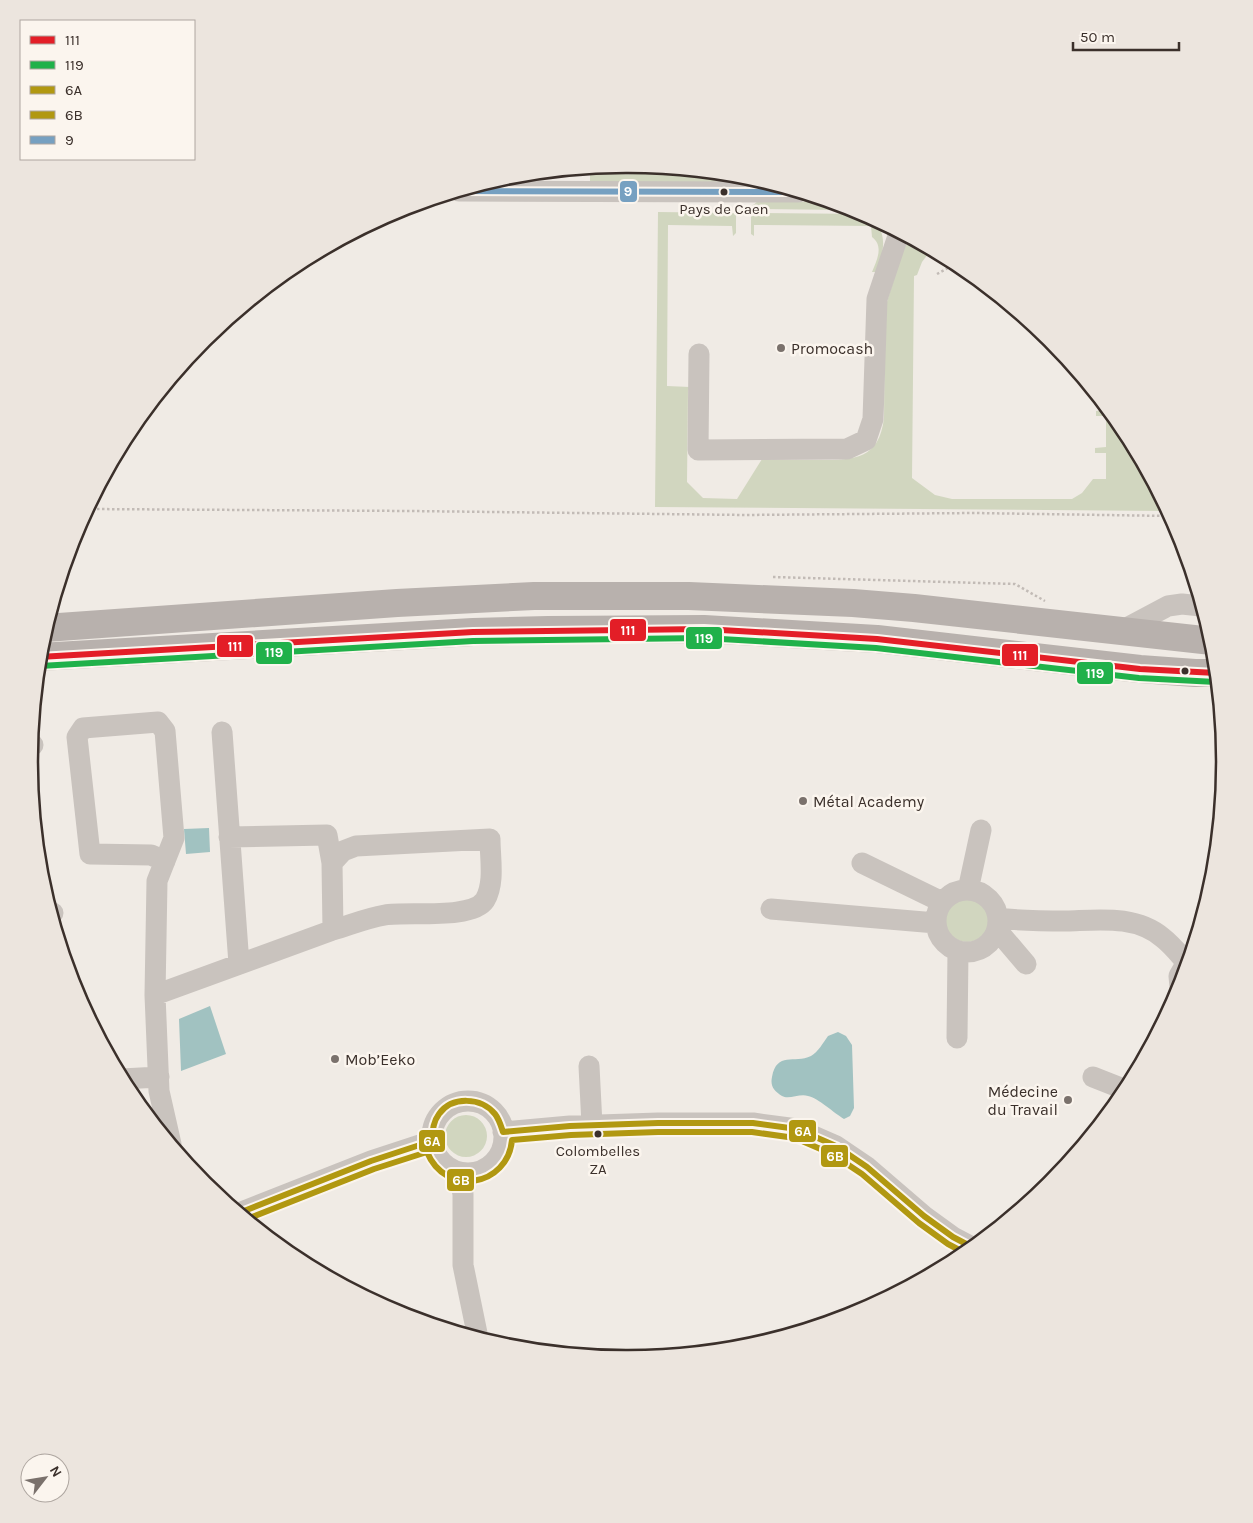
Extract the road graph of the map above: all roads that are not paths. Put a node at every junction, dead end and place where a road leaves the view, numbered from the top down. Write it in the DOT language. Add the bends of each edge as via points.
graph roads {
  1 [pos="482,191"];
  2 [pos="774,192"];
  3 [pos="897,238"];
  4 [pos="698,354"];
  5 [pos="1194,605"];
  6 [pos="54,627"];
  7 [pos="1121,631"];
  8 [pos="1202,640"];
  9 [pos="47,657"];
  10 [pos="1208,673"];
  11 [pos="222,732"];
  12 [pos="981,830"];
  13 [pos="229,838"];
  14 [pos="165,861"];
  15 [pos="862,863"];
  16 [pos="332,864"];
  17 [pos="968,890"];
  18 [pos="942,902"];
  19 [pos="772,909"];
  20 [pos="936,923"];
  21 [pos="998,924"];
  22 [pos="333,930"];
  23 [pos="958,952"];
  24 [pos="1182,957"];
  25 [pos="239,964"];
  26 [pos="1026,964"];
  27 [pos="155,995"];
  28 [pos="957,1038"];
  29 [pos="589,1066"];
  30 [pos="158,1077"];
  31 [pos="1093,1077"];
  32 [pos="130,1079"];
  33 [pos="1117,1087"];
  34 [pos="592,1125"];
  35 [pos="168,1131"];
  36 [pos="503,1132"];
  37 [pos="432,1141"];
  38 [pos="458,1172"];
  39 [pos="246,1210"];
  40 [pos="965,1243"];
  41 [pos="476,1331"];
  1 -- 2 [label="street"];
  3 -- 4 [label="street" via="877,299 873,419 866,440 847,449 698,450"];
  5 -- 7 [label="street" via="1168,606"];
  6 -- 7 [label="main road" via="515,597 689,596 905,607"];
  7 -- 8 [label="main road"];
  9 -- 10 [label="main road" via="473,632 704,629 877,639 1140,669"];
  11 -- 13 [label="street"];
  12 -- 17 [label="street"];
  13 -- 16 [label="street" via="327,835"];
  13 -- 25 [label="street"];
  14 -- 14 [label="street" via="174,838 165,731 158,722 82,728 77,737 90,854 151,856"];
  14 -- 27 [label="street" via="157,881"];
  15 -- 18 [label="street"];
  16 -- 22 [label="street"];
  16 -- 22 [label="street" via="343,851 356,846 490,839 491,883 484,901 474,907 457,912 385,915"];
  17 -- 18 [label="street" via="954,893"];
  17 -- 21 [label="street" via="985,896 996,910"];
  18 -- 20 [label="street"];
  19 -- 20 [label="street"];
  20 -- 23 [label="street" via="942,941"];
  21 -- 23 [label="street" via="993,939 986,946 978,951"];
  21 -- 24 [label="street" via="1102,919 1125,921 1162,937"];
  21 -- 26 [label="street"];
  22 -- 25 [label="street"];
  23 -- 28 [label="street"];
  25 -- 27 [label="street"];
  27 -- 30 [label="street"];
  29 -- 34 [label="street"];
  30 -- 32 [label="street"];
  30 -- 35 [label="street"];
  31 -- 33 [label="street"];
  34 -- 36 [label="street"];
  34 -- 40 [label="street" via="753,1122 797,1129 844,1151 924,1216"];
  36 -- 37 [label="street" via="499,1118 490,1108 477,1102 463,1101 449,1105 439,1114 433,1127"];
  36 -- 38 [label="street" via="502,1146 486,1168"];
  37 -- 38 [label="street" via="436,1155"];
  37 -- 39 [label="street" via="371,1161"];
  38 -- 41 [label="street" via="463,1194 463,1265"];
}
